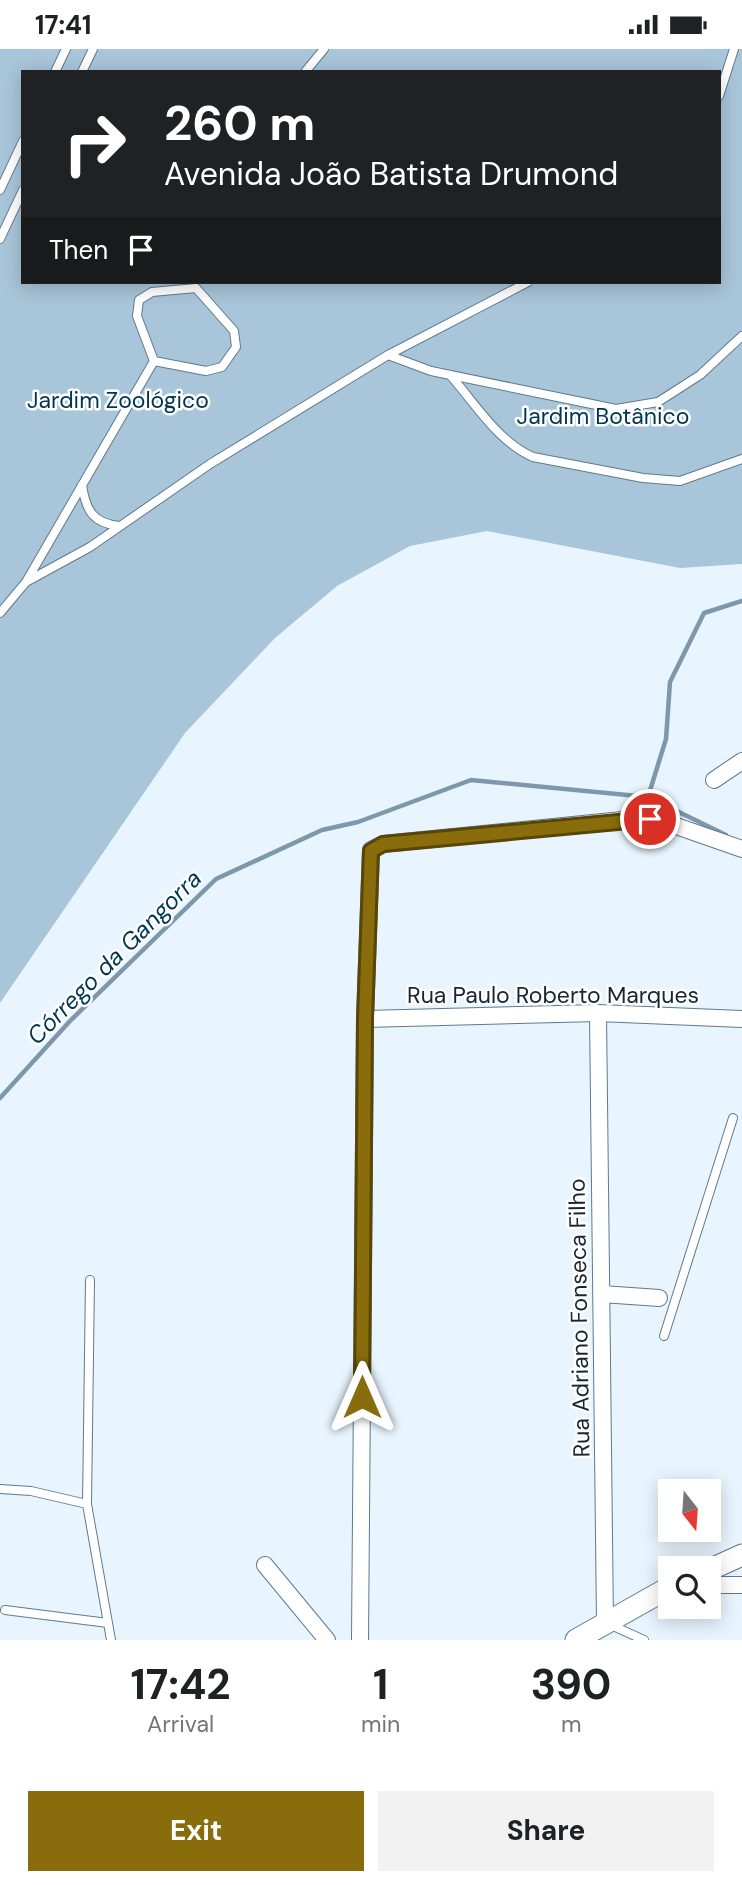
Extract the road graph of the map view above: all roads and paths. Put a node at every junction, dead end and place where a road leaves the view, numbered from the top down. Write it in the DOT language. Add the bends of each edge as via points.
graph roads {
  1 [pos="66,49"];
  2 [pos="93,49"];
  3 [pos="324,49"];
  4 [pos="734,49"];
  5 [pos="56,70"];
  6 [pos="83,70"];
  7 [pos="307,70"];
  8 [pos="721,90"];
  9 [pos="21,145"];
  10 [pos="0,190"];
  11 [pos="21,194"];
  12 [pos="0,239"];
  13 [pos="524,284"];
  14 [pos="198,285"];
  15 [pos="742,336"];
  16 [pos="388,355"];
  17 [pos="154,361"];
  18 [pos="450,375"];
  19 [pos="742,459"];
  20 [pos="82,485"];
  21 [pos="119,526"];
  22 [pos="26,582"];
  23 [pos="0,613"];
  24 [pos="742,761"];
  25 [pos="714,780"];
  26 [pos="742,849"];
  27 [pos="598,1013"];
  28 [pos="365,1019"];
  29 [pos="742,1019"];
  30 [pos="733,1118"];
  31 [pos="90,1280"];
  32 [pos="602,1294"];
  33 [pos="667,1299"];
  34 [pos="664,1336"];
  35 [pos="0,1489"];
  36 [pos="87,1504"];
  37 [pos="742,1555"];
  38 [pos="265,1565"];
  39 [pos="721,1565"];
  40 [pos="721,1585"];
  41 [pos="742,1585"];
  42 [pos="658,1594"];
  43 [pos="5,1610"];
  44 [pos="108,1623"];
  45 [pos="605,1623"];
  46 [pos="111,1640"];
  47 [pos="327,1640"];
  48 [pos="360,1640"];
  49 [pos="576,1640"];
  50 [pos="644,1640"];
  1 -- 5 [label="lane"];
  2 -- 6 [label="lane"];
  3 -- 7 [label="lane"];
  4 -- 8 [label="lane"];
  9 -- 10 [label="lane"];
  11 -- 12 [label="lane"];
  13 -- 16 [label="lane"];
  14 -- 17 [label="lane" via="152,292 139,300 137,316"];
  14 -- 17 [label="lane" via="234,331 236,348 222,367 206,371"];
  15 -- 18 [label="lane" via="700,375 658,402 616,409"];
  16 -- 18 [label="lane"];
  16 -- 21 [label="lane" via="210,464"];
  17 -- 20 [label="lane"];
  18 -- 19 [label="lane" via="505,438 533,457 680,481"];
  20 -- 21 [label="lane" via="94,516 102,524"];
  20 -- 22 [label="lane"];
  21 -- 22 [label="lane"];
  22 -- 23 [label="lane"];
  24 -- 25 [label="street"];
  26 -- 28 [label="street" via="642,818 383,844 371,851"];
  27 -- 28 [label="street, Rua Paulo Roberto Marques"];
  27 -- 29 [label="street, Rua Paulo Roberto Marques"];
  27 -- 32 [label="street, Rua Adriano Fonseca Filho"];
  28 -- 48 [label="street"];
  30 -- 33 [label="lane"];
  31 -- 36 [label="lane"];
  32 -- 33 [label="street"];
  32 -- 45 [label="street, Rua Adriano Fonseca Filho"];
  33 -- 34 [label="lane"];
  35 -- 36 [label="lane"];
  36 -- 44 [label="lane"];
  37 -- 39 [label="street"];
  38 -- 47 [label="street"];
  40 -- 41 [label="street"];
  42 -- 45 [label="street"];
  43 -- 44 [label="lane"];
  44 -- 46 [label="lane"];
  45 -- 49 [label="street"];
  45 -- 50 [label="lane"];
}
